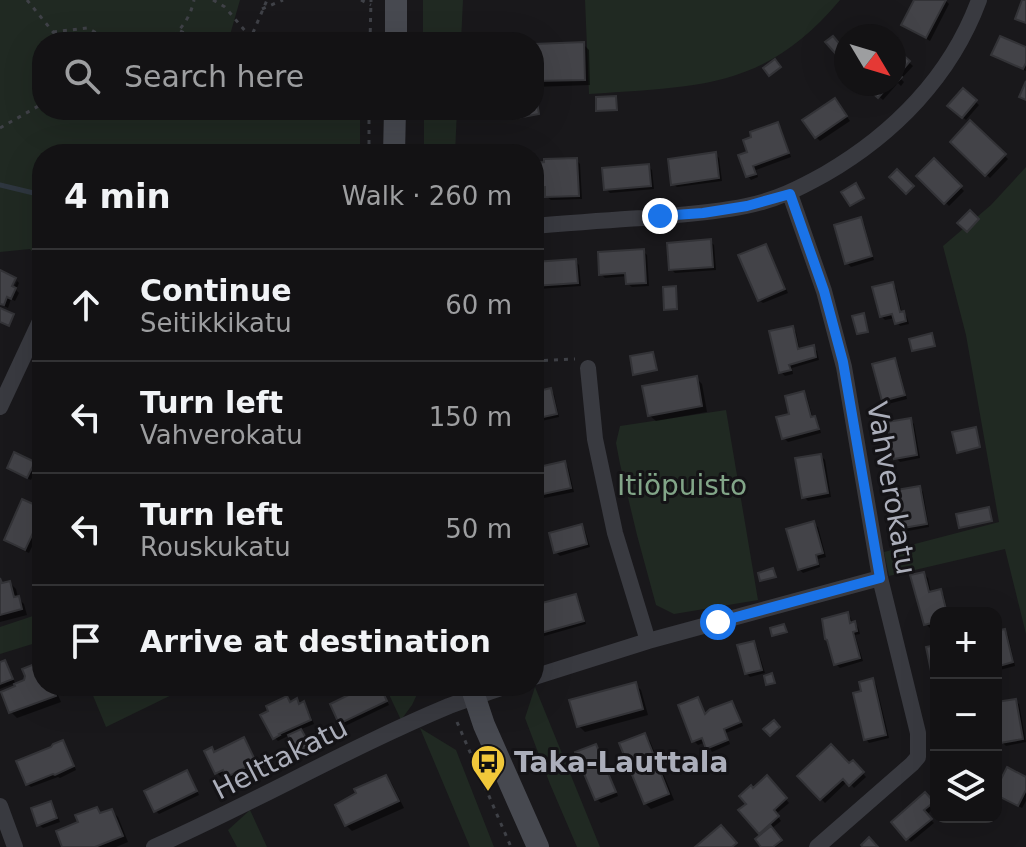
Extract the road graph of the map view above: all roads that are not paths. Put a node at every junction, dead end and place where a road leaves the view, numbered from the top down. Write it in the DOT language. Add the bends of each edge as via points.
graph roads {
  1 [pos="396,0"];
  2 [pos="979,0"];
  3 [pos="396,32"];
  4 [pos="395,120"];
  5 [pos="394,144"];
  6 [pos="790,194"];
  7 [pos="544,225"];
  8 [pos="32,338"];
  9 [pos="588,368"];
  10 [pos="0,407"];
  11 [pos="880,578"];
  12 [pos="648,641"];
  13 [pos="544,674"];
  14 [pos="466,696"];
  15 [pos="473,696"];
  16 [pos="0,806"];
  17 [pos="15,847"];
  18 [pos="154,847"];
  19 [pos="538,847"];
  20 [pos="817,847"];
  1 -- 3 [label="main road"];
  2 -- 6 [label="street" via="944,68 915,104 883,135"];
  4 -- 5 [label="main road"];
  6 -- 7 [label="street" via="712,212"];
  6 -- 11 [label="street, Vahverokatu" via="843,362"];
  8 -- 10 [label="street"];
  9 -- 12 [label="street" via="595,439 615,533"];
  11 -- 12 [label="street"];
  11 -- 20 [label="street, Vahverokatu" via="918,733 918,757"];
  12 -- 13 [label="street"];
  14 -- 18 [label="street, Helttakatu"];
  15 -- 19 [label="main road"];
  16 -- 17 [label="street"];
}
